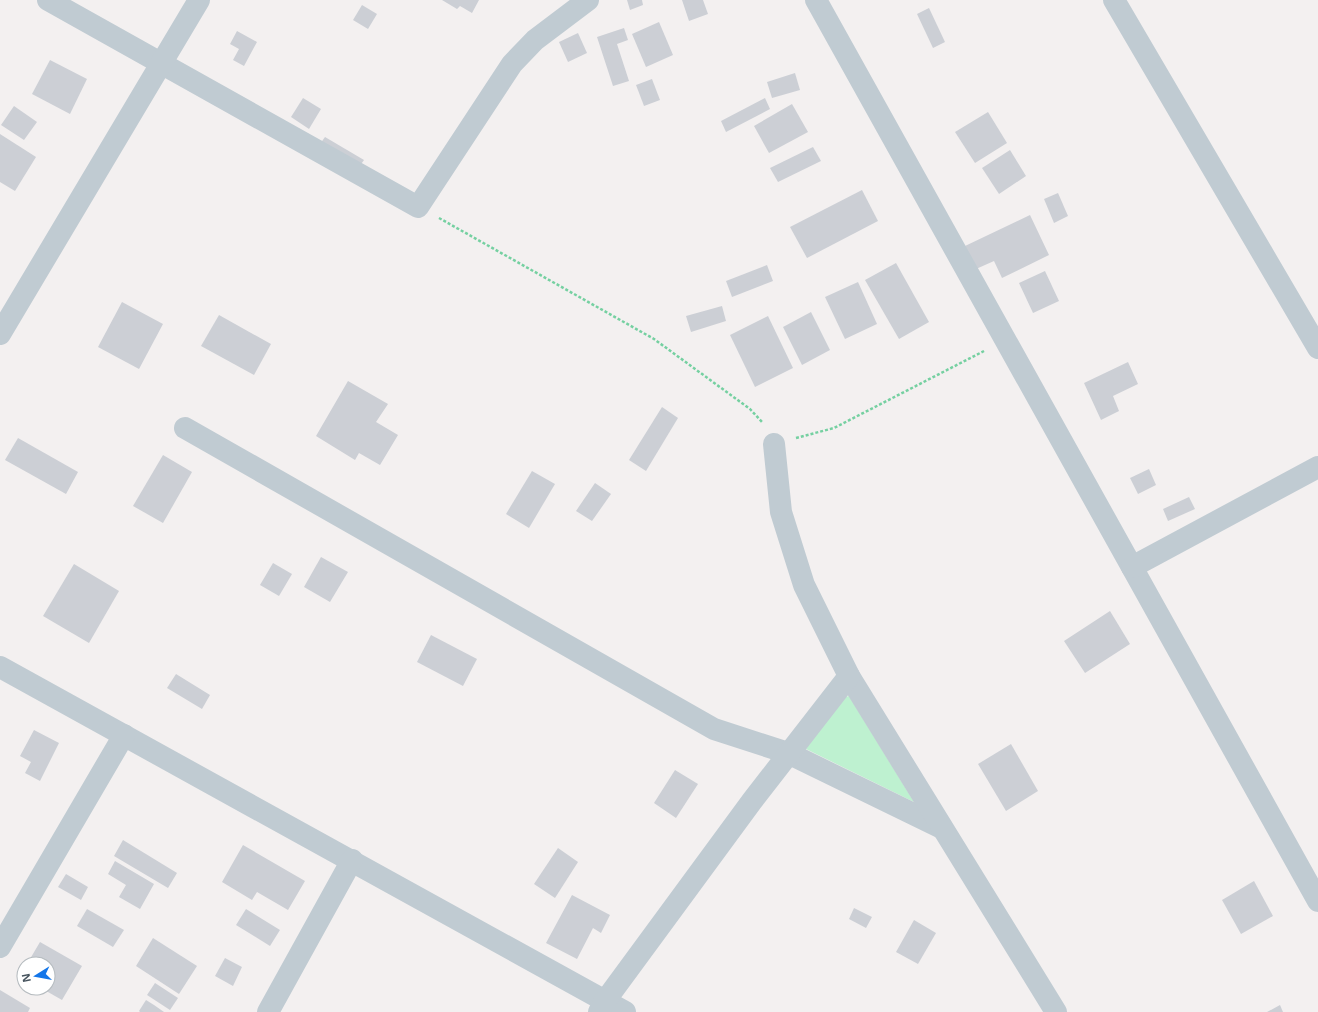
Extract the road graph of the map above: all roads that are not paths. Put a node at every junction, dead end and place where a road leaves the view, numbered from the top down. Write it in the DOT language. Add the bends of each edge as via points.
graph roads {
  1 [pos="48,0"];
  2 [pos="199,0"];
  3 [pos="588,0"];
  4 [pos="1114,0"];
  5 [pos="821,2"];
  6 [pos="161,64"];
  7 [pos="0,334"];
  8 [pos="1318,348"];
  9 [pos="185,428"];
  10 [pos="774,444"];
  11 [pos="1318,467"];
  12 [pos="1132,567"];
  13 [pos="0,667"];
  14 [pos="849,676"];
  15 [pos="124,734"];
  16 [pos="788,753"];
  17 [pos="942,828"];
  18 [pos="352,860"];
  19 [pos="1318,901"];
  20 [pos="0,947"];
  21 [pos="602,1006"];
  22 [pos="268,1012"];
  23 [pos="626,1012"];
  24 [pos="1056,1012"];
  1 -- 6 [label="street"];
  2 -- 6 [label="street"];
  3 -- 6 [label="street" via="535,40 512,64 418,207"];
  4 -- 8 [label="street"];
  5 -- 12 [label="street"];
  6 -- 7 [label="street"];
  9 -- 16 [label="street" via="714,729"];
  10 -- 14 [label="street" via="781,512 804,585"];
  11 -- 12 [label="street"];
  12 -- 19 [label="street"];
  13 -- 15 [label="street"];
  14 -- 16 [label="street"];
  14 -- 17 [label="street"];
  15 -- 18 [label="street"];
  15 -- 20 [label="street"];
  16 -- 17 [label="street"];
  16 -- 21 [label="street"];
  17 -- 24 [label="street"];
  18 -- 21 [label="street"];
  18 -- 22 [label="street"];
  21 -- 23 [label="street"];
}
